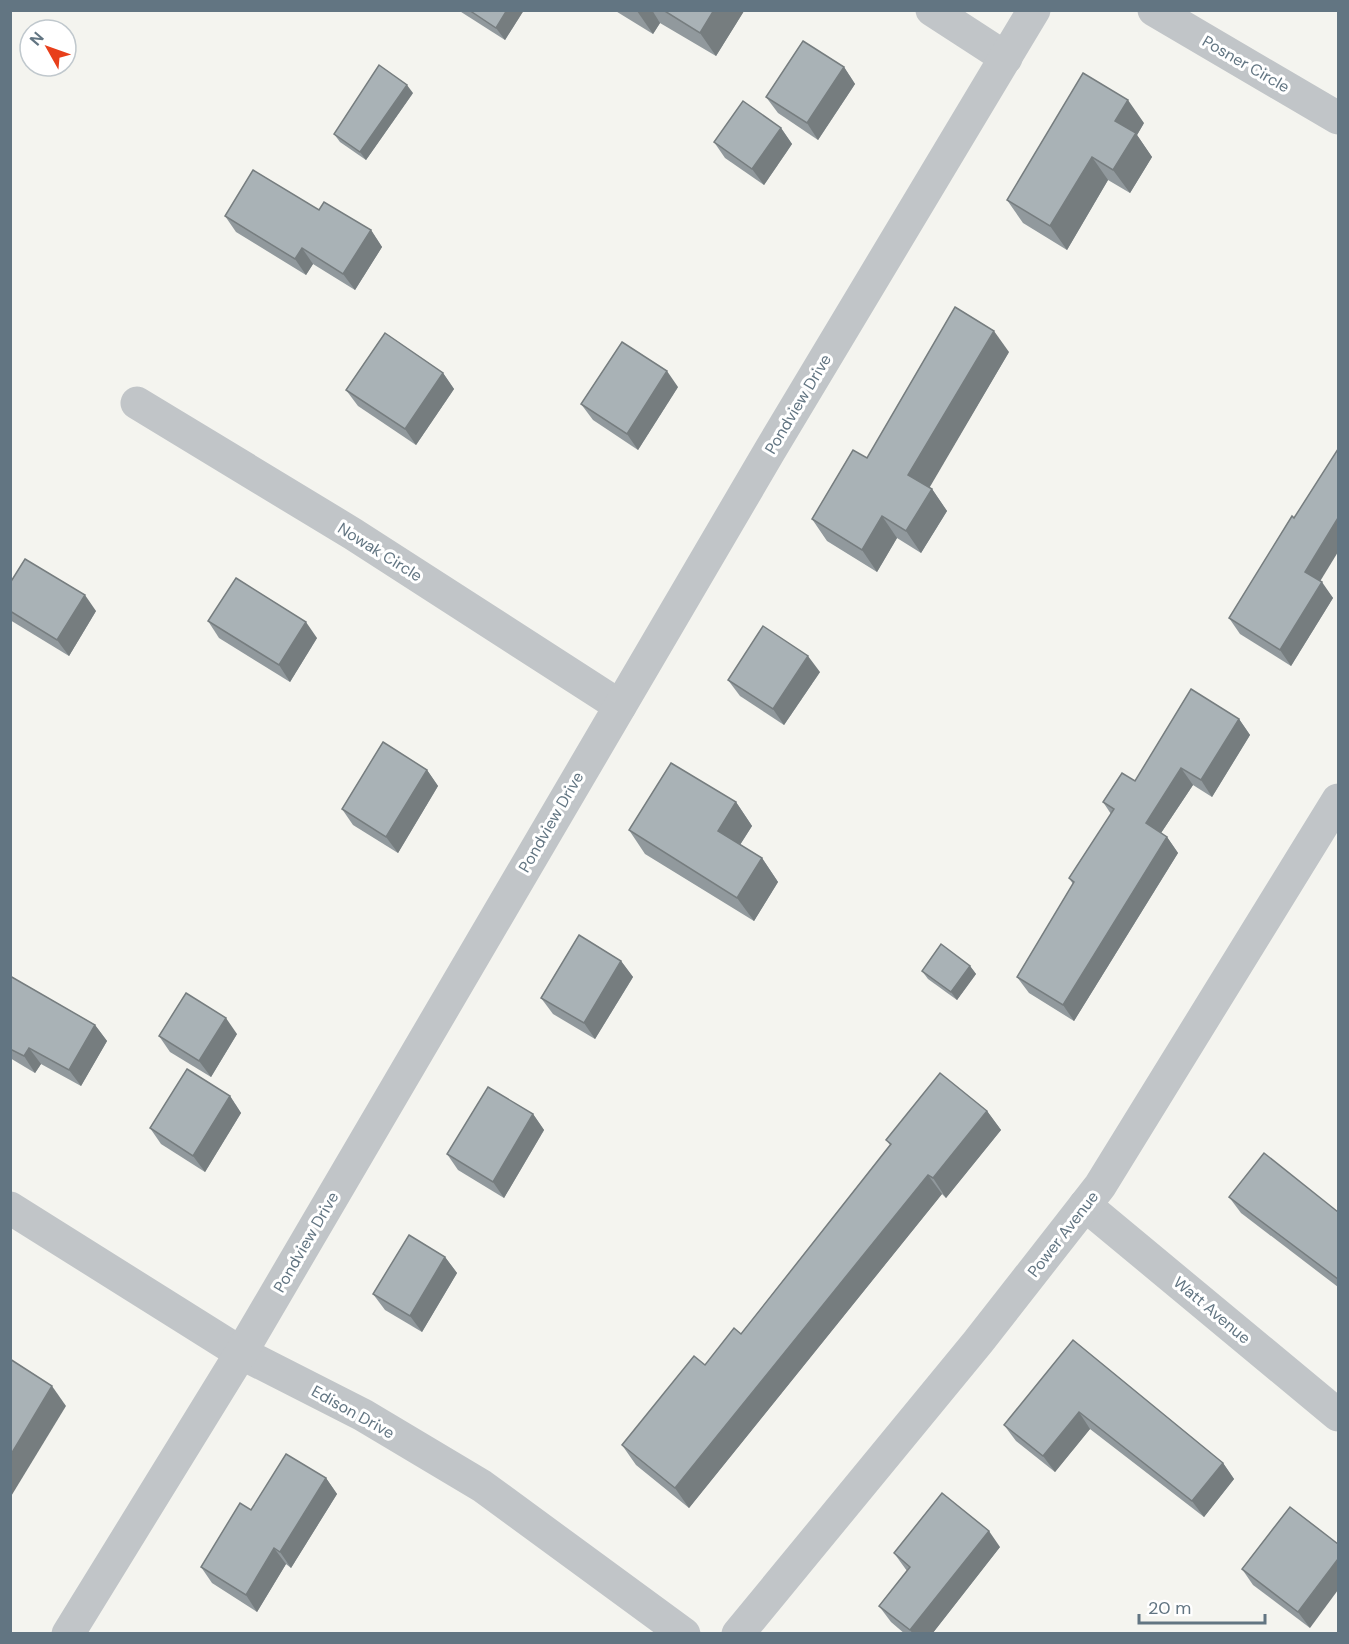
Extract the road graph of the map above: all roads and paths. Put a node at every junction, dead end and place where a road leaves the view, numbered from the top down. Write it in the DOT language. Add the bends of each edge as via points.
graph roads {
  1 [pos="932,10"];
  2 [pos="1034,10"];
  3 [pos="1154,10"];
  4 [pos="1006,58"];
  5 [pos="1338,118"];
  6 [pos="138,403"];
  7 [pos="620,706"];
  8 [pos="1338,800"];
  9 [pos="1085,1205"];
  10 [pos="10,1208"];
  11 [pos="241,1353"];
  12 [pos="1338,1415"];
  13 [pos="68,1634"];
  14 [pos="684,1634"];
  15 [pos="738,1634"];
  1 -- 4 [label="street"];
  2 -- 4 [label="street, Pondview Drive"];
  3 -- 5 [label="street, Posner Circle"];
  4 -- 7 [label="street, Pondview Drive"];
  6 -- 7 [label="street, Nowak Circle" via="353,534"];
  7 -- 11 [label="street, Pondview Drive"];
  8 -- 9 [label="street, Power Avenue"];
  9 -- 12 [label="street, Watt Avenue"];
  9 -- 15 [label="street, Power Avenue"];
  10 -- 11 [label="street, Edison Drive"];
  11 -- 13 [label="street, Pondview Drive"];
  11 -- 14 [label="street, Edison Drive" via="363,1415 482,1486"];
}
